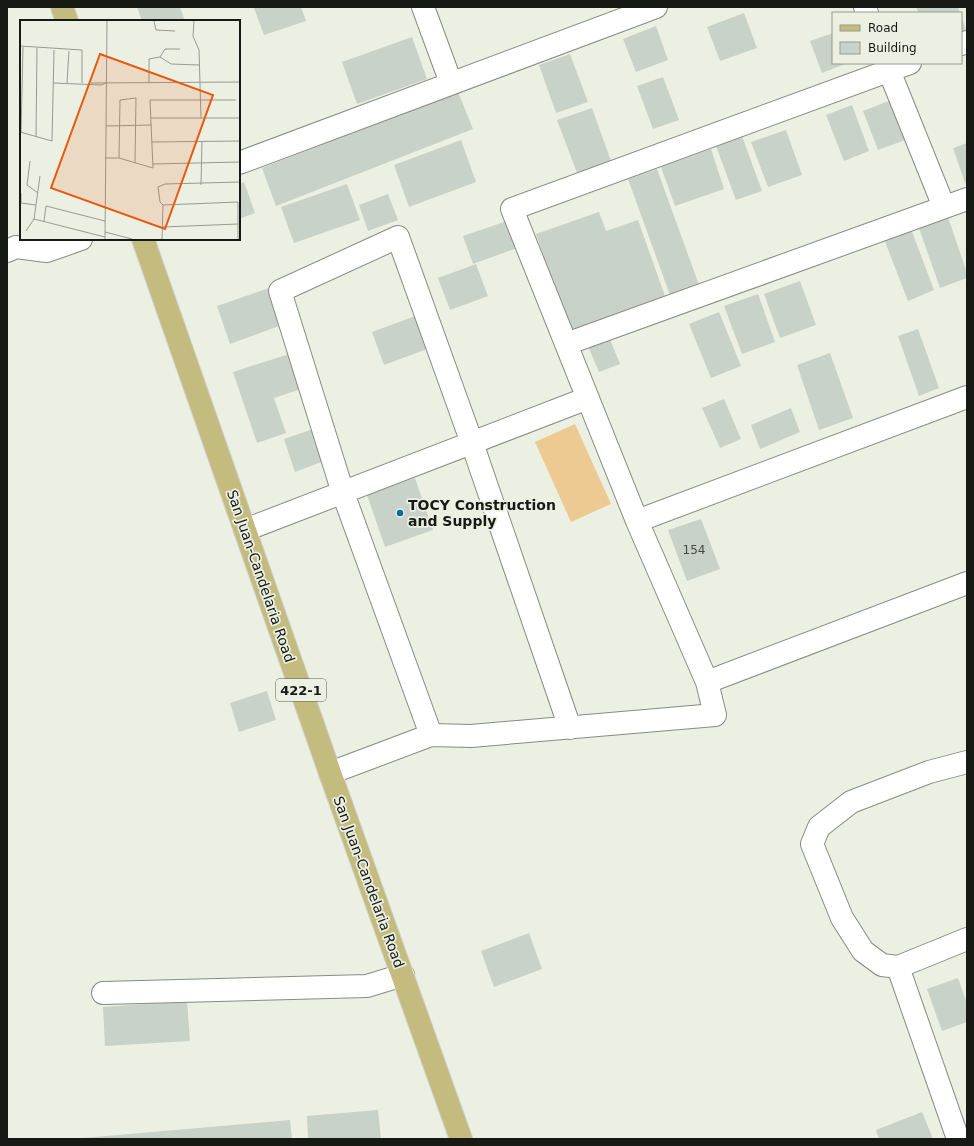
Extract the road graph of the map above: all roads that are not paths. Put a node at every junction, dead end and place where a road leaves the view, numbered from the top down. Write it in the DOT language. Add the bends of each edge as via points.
graph roads {
  1 [pos="62,7"];
  2 [pos="423,7"];
  3 [pos="656,7"];
  4 [pos="67,20"];
  5 [pos="904,64"];
  6 [pos="887,67"];
  7 [pos="451,83"];
  8 [pos="240,163"];
  9 [pos="967,199"];
  10 [pos="944,207"];
  11 [pos="78,240"];
  12 [pos="143,240"];
  13 [pos="15,246"];
  14 [pos="566,344"];
  15 [pos="967,397"];
  16 [pos="588,398"];
  17 [pos="472,442"];
  18 [pos="343,493"];
  19 [pos="637,521"];
  20 [pos="245,530"];
  21 [pos="967,583"];
  22 [pos="707,682"];
  23 [pos="570,728"];
  24 [pos="431,735"];
  25 [pos="967,762"];
  26 [pos="330,772"];
  27 [pos="967,939"];
  28 [pos="898,967"];
  29 [pos="402,975"];
  30 [pos="103,994"];
  31 [pos="960,1133"];
  32 [pos="461,1139"];
  1 -- 4 [label="main road"];
  2 -- 7 [label="street"];
  3 -- 7 [label="street"];
  5 -- 6 [label="street"];
  6 -- 10 [label="street"];
  6 -- 14 [label="street" via="512,209"];
  7 -- 8 [label="street"];
  9 -- 10 [label="street"];
  10 -- 14 [label="street"];
  11 -- 13 [label="street" via="47,251"];
  12 -- 20 [label="main road, San Juan-Candelaria Road / 422-1"];
  14 -- 16 [label="street"];
  15 -- 19 [label="street"];
  16 -- 17 [label="street"];
  16 -- 19 [label="street"];
  17 -- 18 [label="street"];
  17 -- 18 [label="street" via="398,237 280,291"];
  17 -- 23 [label="street"];
  18 -- 20 [label="street"];
  18 -- 24 [label="street"];
  19 -- 22 [label="street"];
  20 -- 26 [label="main road, San Juan-Candelaria Road / 422-1"];
  21 -- 22 [label="street"];
  22 -- 23 [label="street" via="716,715"];
  23 -- 24 [label="street" via="471,736"];
  24 -- 26 [label="street"];
  25 -- 28 [label="street" via="929,772 851,802 819,827 812,844 842,918 863,951 882,965"];
  26 -- 29 [label="main road, San Juan-Candelaria Road / 422-1"];
  27 -- 28 [label="street"];
  28 -- 31 [label="street"];
  29 -- 30 [label="street" via="367,986"];
  29 -- 32 [label="main road, San Juan-Candelaria Road / 422-1"];
}
